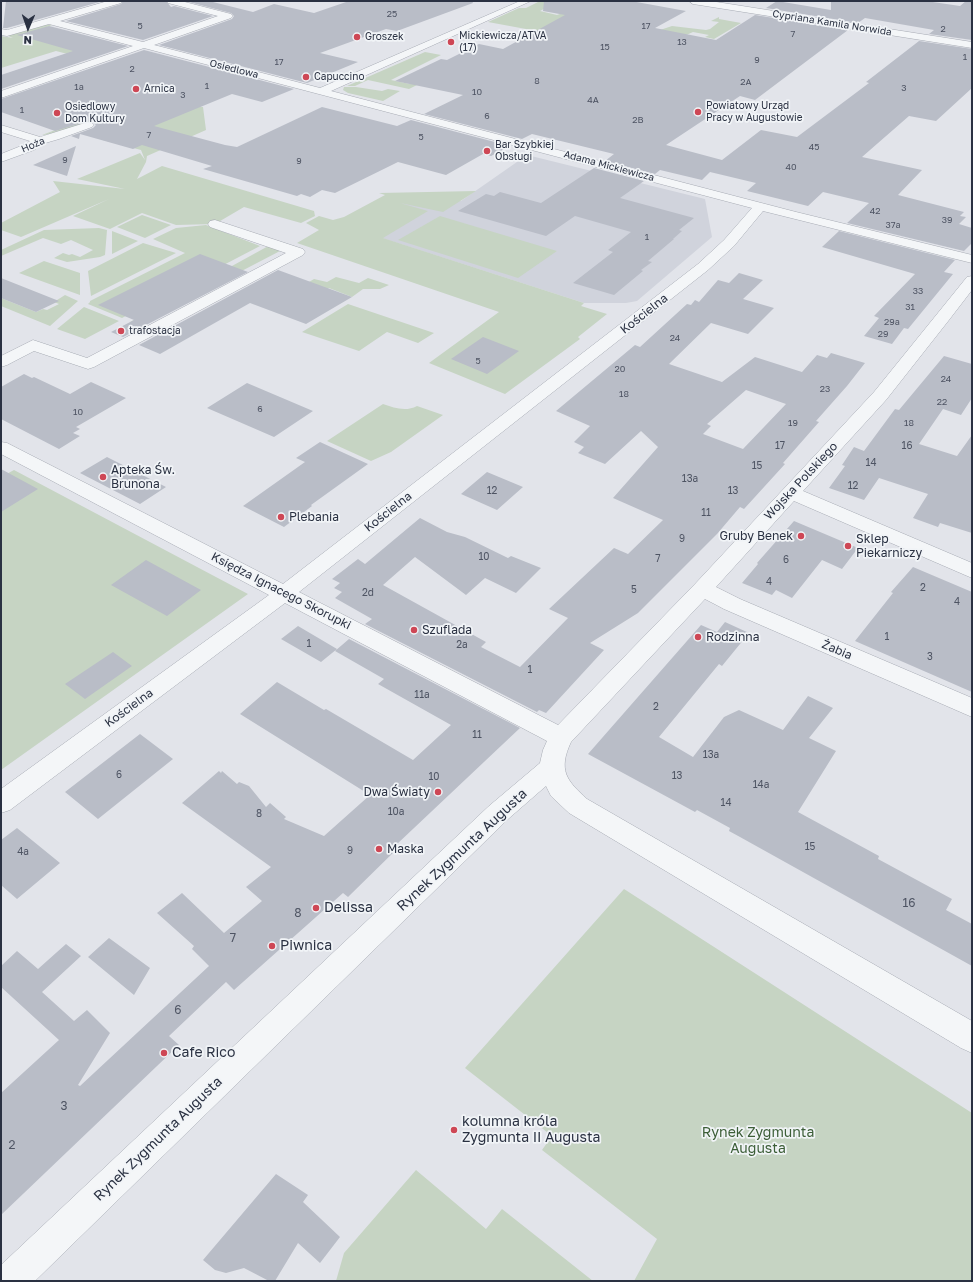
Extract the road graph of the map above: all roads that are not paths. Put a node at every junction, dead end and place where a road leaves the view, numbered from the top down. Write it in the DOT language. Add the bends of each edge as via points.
graph roads {
  1 [pos="118,1"];
  2 [pos="171,1"];
  3 [pos="528,1"];
  4 [pos="693,1"];
  5 [pos="34,16"];
  6 [pos="48,18"];
  7 [pos="3,33"];
  8 [pos="972,45"];
  9 [pos="145,46"];
  10 [pos="323,91"];
  11 [pos="1,95"];
  12 [pos="88,125"];
  13 [pos="1,128"];
  14 [pos="38,141"];
  15 [pos="1,158"];
  16 [pos="761,206"];
  17 [pos="215,224"];
  18 [pos="972,259"];
  19 [pos="972,280"];
  20 [pos="1,362"];
  21 [pos="1,447"];
  22 [pos="19,457"];
  23 [pos="1,466"];
  24 [pos="792,493"];
  25 [pos="972,571"];
  26 [pos="702,589"];
  27 [pos="285,593"];
  28 [pos="972,708"];
  29 [pos="561,737"];
  30 [pos="551,768"];
  31 [pos="1,803"];
  32 [pos="972,1038"];
  33 [pos="10,1281"];
  1 -- 6 [label="street"];
  2 -- 9 [label="street" via="228,16"];
  3 -- 10 [label="street"];
  4 -- 8 [label="street, Cypriana Kamila Norwida"];
  5 -- 6 [label="street"];
  6 -- 7 [label="street"];
  6 -- 9 [label="street, Osiedlowa"];
  9 -- 10 [label="street, Osiedlowa"];
  9 -- 11 [label="street"];
  10 -- 16 [label="street, Adama Mickiewicza"];
  12 -- 14 [label="street, Hoża"];
  13 -- 14 [label="street"];
  14 -- 15 [label="street, Hoża" via="30,147"];
  16 -- 18 [label="street, Adama Mickiewicza"];
  16 -- 27 [label="street, Kościelna" via="729,243 703,267"];
  17 -- 20 [label="street" via="298,252 88,364 33,345"];
  19 -- 24 [label="street, Wojska Polskiego" via="880,396"];
  21 -- 22 [label="street, Księdza Ignacego Skorupki"];
  22 -- 23 [label="street"];
  22 -- 27 [label="street, Księdza Ignacego Skorupki"];
  24 -- 25 [label="street"];
  24 -- 26 [label="street, Wojska Polskiego"];
  26 -- 28 [label="street, Żabia"];
  26 -- 29 [label="street, Wojska Polskiego"];
  27 -- 29 [label="street, Księdza Ignacego Skorupki"];
  27 -- 31 [label="street, Kościelna"];
  29 -- 30 [label="street, Wojska Polskiego"];
  30 -- 32 [label="street" via="560,789 578,806"];
  30 -- 33 [label="street, Rynek Zygmunta Augusta" via="498,813"];
}
